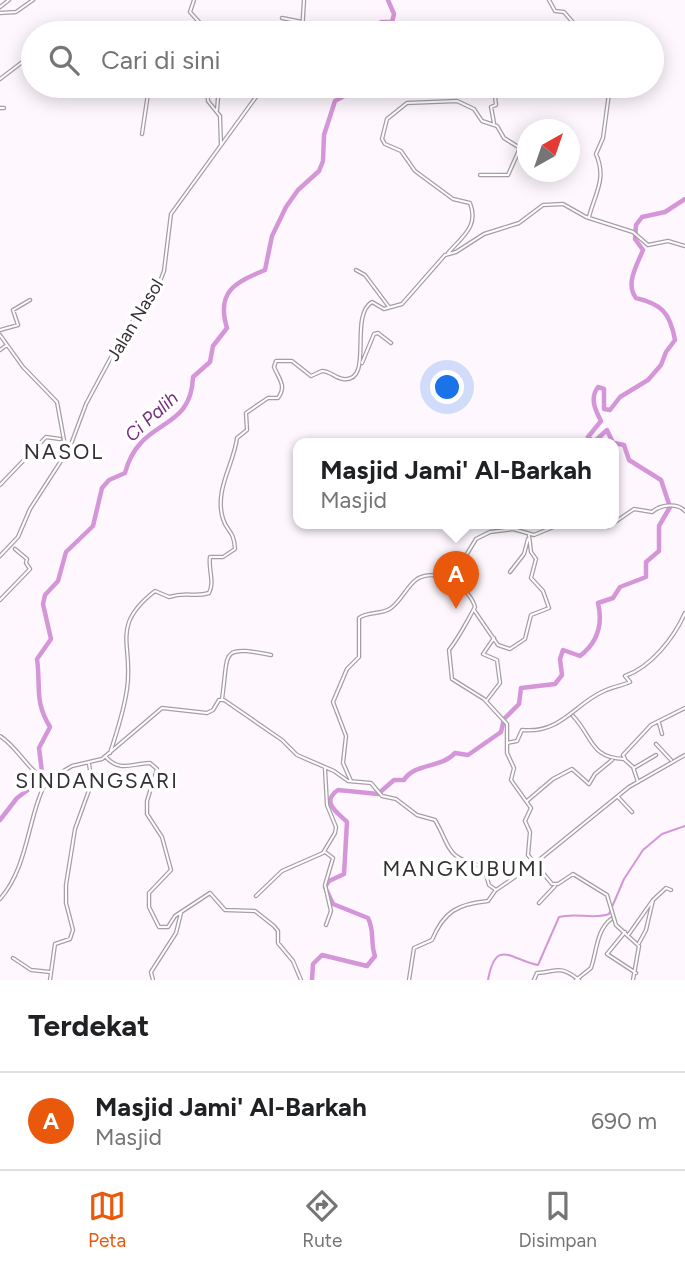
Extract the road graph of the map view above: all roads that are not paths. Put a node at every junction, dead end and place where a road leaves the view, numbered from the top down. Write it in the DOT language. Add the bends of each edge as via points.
graph roads {
  1 [pos="9,0"];
  2 [pos="33,0"];
  3 [pos="194,0"];
  4 [pos="304,0"];
  5 [pos="549,0"];
  6 [pos="0,7"];
  7 [pos="0,13"];
  8 [pos="282,18"];
  9 [pos="198,21"];
  10 [pos="298,21"];
  11 [pos="303,21"];
  12 [pos="572,21"];
  13 [pos="21,63"];
  14 [pos="0,79"];
  15 [pos="147,98"];
  16 [pos="208,98"];
  17 [pos="218,98"];
  18 [pos="255,98"];
  19 [pos="495,98"];
  20 [pos="608,98"];
  21 [pos="217,111"];
  22 [pos="494,124"];
  23 [pos="142,134"];
  24 [pos="221,146"];
  25 [pos="480,175"];
  26 [pos="589,218"];
  27 [pos="685,246"];
  28 [pos="447,254"];
  29 [pos="356,270"];
  30 [pos="30,300"];
  31 [pos="389,308"];
  32 [pos="0,330"];
  33 [pos="0,335"];
  34 [pos="391,343"];
  35 [pos="8,344"];
  36 [pos="0,350"];
  37 [pos="361,364"];
  38 [pos="61,439"];
  39 [pos="66,452"];
  40 [pos="0,485"];
  41 [pos="685,511"];
  42 [pos="619,519"];
  43 [pos="546,529"];
  44 [pos="529,535"];
  45 [pos="15,549"];
  46 [pos="0,556"];
  47 [pos="510,572"];
  48 [pos="455,581"];
  49 [pos="0,600"];
  50 [pos="474,610"];
  51 [pos="685,613"];
  52 [pos="494,638"];
  53 [pos="271,654"];
  54 [pos="222,700"];
  55 [pos="486,701"];
  56 [pos="685,708"];
  57 [pos="572,715"];
  58 [pos="659,722"];
  59 [pos="662,734"];
  60 [pos="0,736"];
  61 [pos="507,744"];
  62 [pos="656,744"];
  63 [pos="110,752"];
  64 [pos="656,755"];
  65 [pos="685,755"];
  66 [pos="105,756"];
  67 [pos="612,760"];
  68 [pos="625,760"];
  69 [pos="672,760"];
  70 [pos="88,763"];
  71 [pos="325,768"];
  72 [pos="633,768"];
  73 [pos="46,780"];
  74 [pos="351,781"];
  75 [pos="639,783"];
  76 [pos="618,796"];
  77 [pos="526,801"];
  78 [pos="632,812"];
  79 [pos="324,852"];
  80 [pos="534,864"];
  81 [pos="555,885"];
  82 [pos="669,889"];
  83 [pos="496,890"];
  84 [pos="256,895"];
  85 [pos="0,899"];
  86 [pos="653,900"];
  87 [pos="539,904"];
  88 [pos="181,912"];
  89 [pos="612,919"];
  90 [pos="326,925"];
  91 [pos="436,929"];
  92 [pos="431,931"];
  93 [pos="625,932"];
  94 [pos="629,935"];
  95 [pos="638,944"];
  96 [pos="13,958"];
  97 [pos="51,972"];
  98 [pos="636,973"];
  99 [pos="50,980"];
  100 [pos="153,980"];
  101 [pos="301,980"];
  102 [pos="409,980"];
  103 [pos="534,980"];
  104 [pos="577,980"];
  105 [pos="633,980"];
  1 -- 6 [label="street"];
  2 -- 7 [label="street" via="20,10"];
  3 -- 9 [label="street" via="190,12"];
  4 -- 11 [label="street"];
  5 -- 12 [label="street" via="555,11 564,12"];
  8 -- 10 [label="street"];
  13 -- 14 [label="street"];
  15 -- 23 [label="street"];
  16 -- 21 [label="street"];
  17 -- 21 [label="street"];
  18 -- 24 [label="street, Jalan Nasol"];
  19 -- 22 [label="street" via="496,105 491,107"];
  20 -- 26 [label="street" via="596,154 602,182"];
  21 -- 24 [label="street"];
  22 -- 25 [label="street" via="520,151 507,176"];
  22 -- 28 [label="street" via="482,121 476,111 457,101 404,104 385,122 385,144 401,151 416,172 453,199 470,203 473,224"];
  24 -- 39 [label="street, Jalan Nasol" via="171,214 162,278 124,332"];
  26 -- 27 [label="street" via="634,232 648,245 668,240"];
  26 -- 28 [label="street" via="561,203 543,205 519,223 484,234"];
  28 -- 31 [label="street" via="405,302"];
  29 -- 31 [label="street" via="365,275"];
  30 -- 32 [label="street" via="14,308 18,325"];
  31 -- 37 [label="street" via="381,309 372,302 363,310"];
  33 -- 35 [label="street"];
  34 -- 37 [label="street" via="374,334"];
  35 -- 36 [label="street"];
  35 -- 38 [label="street" via="57,402"];
  37 -- 63 [label="street" via="345,379 322,371 310,376 290,360 275,363 282,392 247,411 247,430 237,438 223,479 223,519 233,532 235,549 210,557 209,593 182,592 169,597 155,591 128,619 127,689"];
  38 -- 39 [label="street"];
  38 -- 40 [label="street" via="46,437"];
  39 -- 46 [label="street, Jalan Nasol" via="18,537"];
  41 -- 42 [label="street" via="670,506 652,512 632,509"];
  43 -- 44 [label="street"];
  44 -- 47 [label="street" via="524,554"];
  44 -- 48 [label="street" via="515,529 489,532 476,539"];
  44 -- 52 [label="street" via="536,558 531,578 549,607 531,615 525,639 511,649 499,646"];
  45 -- 49 [label="street" via="27,559 30,569"];
  48 -- 50 [label="street" via="469,592"];
  48 -- 74 [label="street" via="428,576 418,579 390,609 359,618 359,655 342,677 333,701 346,736 342,763"];
  50 -- 52 [label="street"];
  50 -- 55 [label="street" via="448,656 453,680"];
  51 -- 57 [label="street" via="642,669 625,676 630,682 602,691"];
  52 -- 55 [label="street" via="483,654 497,660 500,683"];
  53 -- 54 [label="street" via="239,648 232,652"];
  54 -- 63 [label="street" via="206,713 162,708"];
  54 -- 71 [label="street" via="297,755"];
  55 -- 61 [label="street" via="504,720"];
  56 -- 58 [label="street"];
  57 -- 61 [label="street" via="542,728 522,730 517,741"];
  57 -- 67 [label="street" via="593,746"];
  58 -- 59 [label="street"];
  58 -- 68 [label="street" via="622,755"];
  60 -- 73 [label="street"];
  61 -- 77 [label="street" via="514,767 511,780"];
  62 -- 69 [label="street"];
  63 -- 66 [label="street"];
  64 -- 72 [label="street"];
  65 -- 69 [label="street"];
  66 -- 70 [label="street"];
  66 -- 88 [label="street" via="116,765 150,763 157,769 147,812 162,837 172,870 150,890 149,908 163,929"];
  67 -- 68 [label="street"];
  67 -- 77 [label="street" via="589,784 573,769 552,779"];
  68 -- 72 [label="street"];
  69 -- 75 [label="street"];
  70 -- 73 [label="street"];
  70 -- 97 [label="street" via="92,782 75,829 66,885 73,932 70,939 55,944"];
  71 -- 74 [label="street"];
  71 -- 79 [label="street" via="327,805 336,829"];
  72 -- 75 [label="street"];
  73 -- 85 [label="street" via="27,844"];
  74 -- 83 [label="street" via="371,783 417,815 435,820 449,850 465,862 484,867 489,885"];
  75 -- 76 [label="street"];
  76 -- 78 [label="street"];
  76 -- 80 [label="street"];
  77 -- 80 [label="street" via="531,809 525,820 530,832 528,852"];
  79 -- 84 [label="street" via="282,871"];
  79 -- 90 [label="street" via="333,856 325,885 331,911"];
  80 -- 81 [label="street"];
  80 -- 83 [label="street"];
  81 -- 87 [label="street"];
  81 -- 89 [label="street" via="573,874 605,893"];
  82 -- 86 [label="street"];
  83 -- 91 [label="street" via="488,901 461,905"];
  86 -- 94 [label="street"];
  86 -- 95 [label="street"];
  88 -- 100 [label="street" via="176,933 152,970"];
  88 -- 101 [label="street" via="208,893 227,911 257,912 276,928 277,942"];
  89 -- 93 [label="street"];
  89 -- 104 [label="street" via="596,943 591,968"];
  91 -- 92 [label="street"];
  91 -- 102 [label="street" via="430,942 413,949"];
  93 -- 94 [label="street"];
  93 -- 98 [label="street" via="607,954"];
  94 -- 95 [label="street"];
  95 -- 98 [label="street"];
  96 -- 97 [label="street" via="32,970"];
  97 -- 99 [label="street"];
  98 -- 105 [label="street"];
  103 -- 104 [label="street" via="537,973 550,969 568,972"];
}
